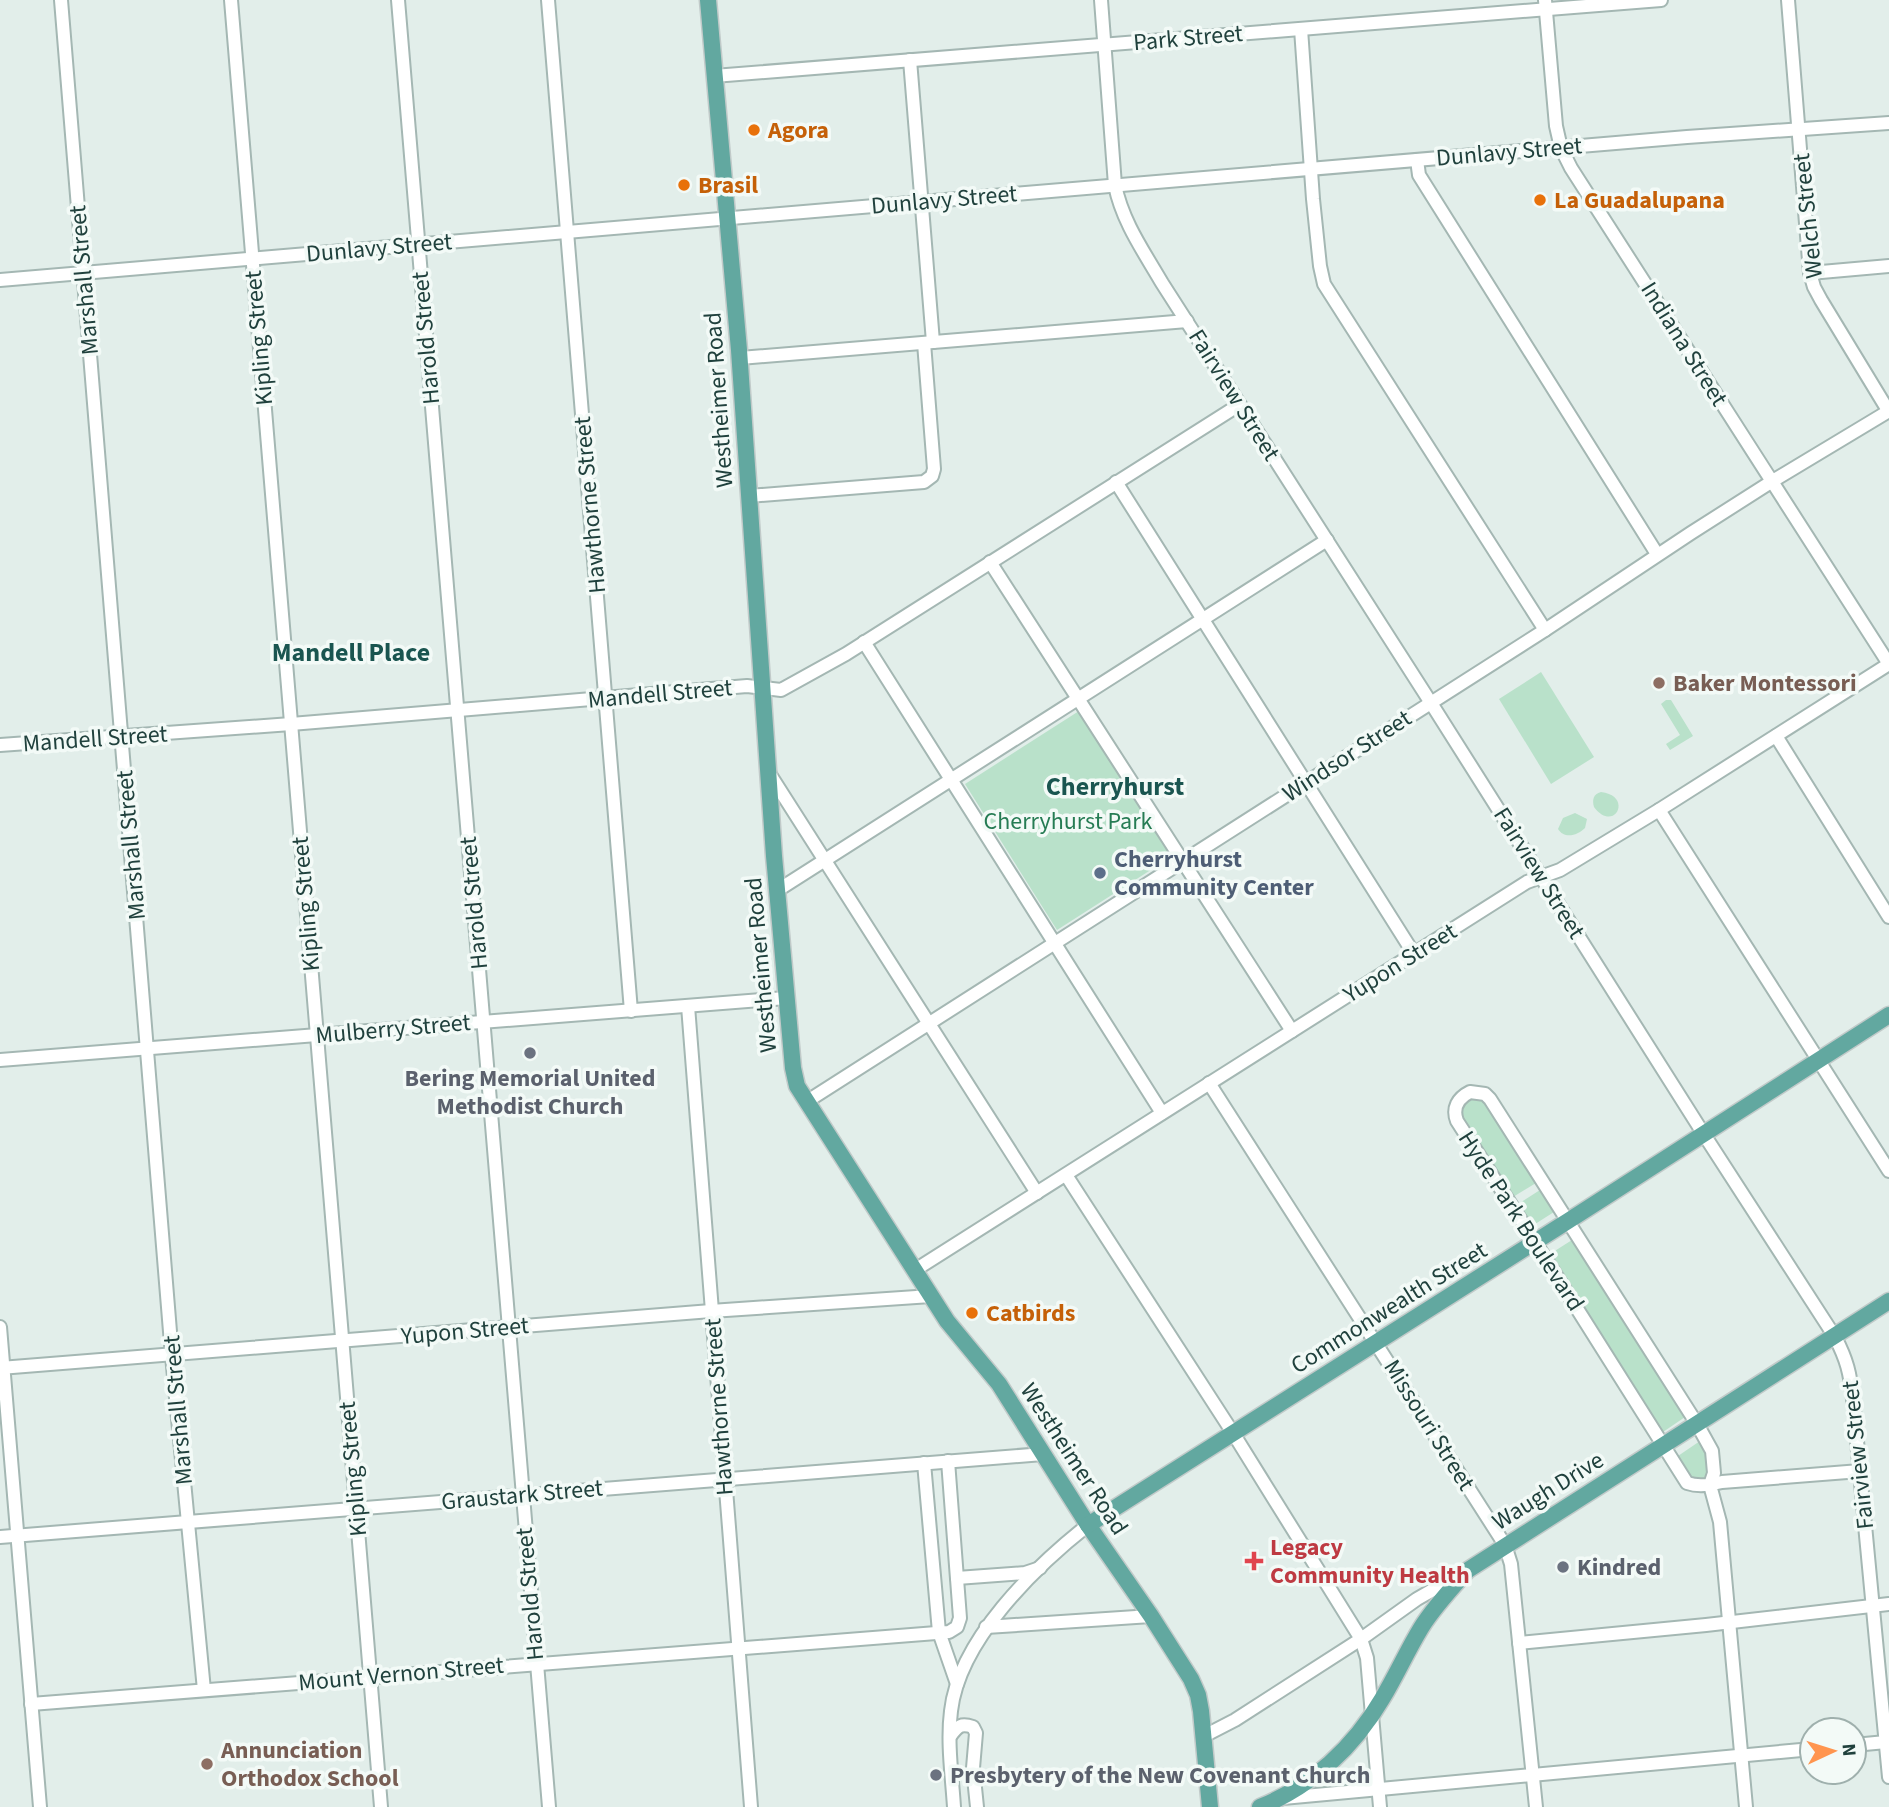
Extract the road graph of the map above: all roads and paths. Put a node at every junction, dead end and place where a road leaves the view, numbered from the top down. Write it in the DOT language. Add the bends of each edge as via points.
graph roads {
  1 [pos="61,0"];
  2 [pos="231,0"];
  3 [pos="398,0"];
  4 [pos="548,0"];
  5 [pos="708,0"];
  6 [pos="1101,0"];
  7 [pos="1661,0"];
  8 [pos="1788,0"];
  9 [pos="1546,5"];
  10 [pos="1301,29"];
  11 [pos="1105,45"];
  12 [pos="910,61"];
  13 [pos="715,76"];
  14 [pos="1889,123"];
  15 [pos="1798,130"];
  16 [pos="1561,148"];
  17 [pos="1418,160"];
  18 [pos="1311,168"];
  19 [pos="1115,185"];
  20 [pos="921,202"];
  21 [pos="728,218"];
  22 [pos="567,232"];
  23 [pos="418,244"];
  24 [pos="252,258"];
  25 [pos="1889,266"];
  26 [pos="84,273"];
  27 [pos="1810,273"];
  28 [pos="0,280"];
  29 [pos="1187,321"];
  30 [pos="928,342"];
  31 [pos="740,358"];
  32 [pos="1240,405"];
  33 [pos="1889,411"];
  34 [pos="1116,482"];
  35 [pos="1771,482"];
  36 [pos="749,495"];
  37 [pos="1327,540"];
  38 [pos="1657,554"];
  39 [pos="990,562"];
  40 [pos="1203,619"];
  41 [pos="1545,630"];
  42 [pos="864,642"];
  43 [pos="1889,664"];
  44 [pos="763,688"];
  45 [pos="605,698"];
  46 [pos="1078,698"];
  47 [pos="1432,703"];
  48 [pos="458,710"];
  49 [pos="291,724"];
  50 [pos="1776,736"];
  51 [pos="121,737"];
  52 [pos="0,745"];
  53 [pos="769,773"];
  54 [pos="951,779"];
  55 [pos="1306,782"];
  56 [pos="1658,810"];
  57 [pos="825,860"];
  58 [pos="1182,861"];
  59 [pos="1542,877"];
  60 [pos="778,890"];
  61 [pos="1889,917"];
  62 [pos="1054,943"];
  63 [pos="1414,954"];
  64 [pos="786,998"];
  65 [pos="688,1006"];
  66 [pos="631,1011"];
  67 [pos="1889,1015"];
  68 [pos="483,1022"];
  69 [pos="928,1023"];
  70 [pos="1292,1031"];
  71 [pos="317,1035"];
  72 [pos="148,1049"];
  73 [pos="0,1060"];
  74 [pos="1818,1060"];
  75 [pos="1209,1083"];
  76 [pos="806,1101"];
  77 [pos="1162,1113"];
  78 [pos="1703,1133"];
  79 [pos="1889,1171"];
  80 [pos="1066,1175"];
  81 [pos="1037,1193"];
  82 [pos="1568,1222"];
  83 [pos="1535,1242"];
  84 [pos="915,1270"];
  85 [pos="931,1296"];
  86 [pos="1889,1301"];
  87 [pos="711,1311"];
  88 [pos="0,1327"];
  89 [pos="509,1328"];
  90 [pos="1835,1337"];
  91 [pos="342,1342"];
  92 [pos="1376,1343"];
  93 [pos="172,1356"];
  94 [pos="2,1368"];
  95 [pos="1697,1423"];
  96 [pos="1233,1433"];
  97 [pos="1662,1444"];
  98 [pos="1043,1454"];
  99 [pos="948,1461"];
  100 [pos="924,1463"];
  101 [pos="1860,1471"];
  102 [pos="724,1479"];
  103 [pos="1710,1485"];
  104 [pos="522,1495"];
  105 [pos="356,1509"];
  106 [pos="188,1522"];
  107 [pos="1088,1525"];
  108 [pos="17,1536"];
  109 [pos="0,1537"];
  110 [pos="1505,1545"];
  111 [pos="1040,1568"];
  112 [pos="1468,1570"];
  113 [pos="957,1578"];
  114 [pos="1889,1604"];
  115 [pos="1873,1605"];
  116 [pos="1151,1616"];
  117 [pos="1730,1622"];
  118 [pos="986,1627"];
  119 [pos="939,1632"];
  120 [pos="1361,1639"];
  121 [pos="1519,1643"];
  122 [pos="738,1648"];
  123 [pos="536,1664"];
  124 [pos="370,1677"];
  125 [pos="957,1684"];
  126 [pos="204,1690"];
  127 [pos="31,1704"];
  128 [pos="1372,1714"];
  129 [pos="951,1735"];
  130 [pos="1204,1736"];
  131 [pos="1885,1742"];
  132 [pos="1868,1744"];
  133 [pos="1798,1750"];
  134 [pos="1742,1755"];
  135 [pos="1533,1775"];
  136 [pos="1889,1777"];
  137 [pos="1378,1789"];
  138 [pos="1282,1798"];
  139 [pos="40,1807"];
  140 [pos="381,1807"];
  141 [pos="549,1807"];
  142 [pos="751,1807"];
  143 [pos="954,1807"];
  144 [pos="977,1807"];
  145 [pos="1210,1807"];
  146 [pos="1260,1807"];
  147 [pos="1380,1807"];
  148 [pos="1536,1807"];
  149 [pos="1746,1807"];
  1 -- 26 [label="street, Marshall Street"];
  2 -- 24 [label="street, Kipling Street"];
  3 -- 23 [label="street, Harold Street"];
  4 -- 22 [label="street, Hawthorne Street"];
  5 -- 13 [label="main road, Westheimer Road"];
  6 -- 11 [label="street, Fairview Street"];
  7 -- 9 [label="street, Park Street"];
  8 -- 15 [label="street, Welch Street"];
  9 -- 10 [label="street, Park Street"];
  9 -- 16 [label="street, Indiana Street"];
  10 -- 11 [label="street, Park Street"];
  10 -- 18 [label="street"];
  11 -- 12 [label="street, Park Street"];
  11 -- 19 [label="street, Fairview Street"];
  12 -- 13 [label="street, Park Street"];
  12 -- 20 [label="street"];
  13 -- 21 [label="main road, Westheimer Road"];
  14 -- 15 [label="street, Dunlavy Street"];
  15 -- 16 [label="street, Dunlavy Street"];
  15 -- 27 [label="street, Welch Street"];
  16 -- 17 [label="street, Dunlavy Street"];
  16 -- 35 [label="street, Indiana Street"];
  17 -- 18 [label="street, Dunlavy Street"];
  17 -- 38 [label="street" via="1419,175"];
  18 -- 19 [label="street, Dunlavy Street"];
  18 -- 41 [label="street" via="1324,284"];
  19 -- 20 [label="street, Dunlavy Street"];
  19 -- 29 [label="street, Fairview Street" via="1137,240"];
  20 -- 21 [label="street, Dunlavy Street"];
  20 -- 30 [label="street"];
  21 -- 22 [label="street, Dunlavy Street"];
  21 -- 31 [label="main road, Westheimer Road"];
  22 -- 23 [label="street, Dunlavy Street"];
  22 -- 45 [label="street, Hawthorne Street"];
  23 -- 24 [label="street, Dunlavy Street"];
  23 -- 48 [label="street, Harold Street"];
  24 -- 26 [label="street, Dunlavy Street"];
  24 -- 49 [label="street, Kipling Street"];
  25 -- 27 [label="street"];
  26 -- 28 [label="street, Dunlavy Street"];
  26 -- 51 [label="street, Marshall Street"];
  27 -- 33 [label="street, Welch Street" via="1821,300"];
  29 -- 30 [label="street"];
  29 -- 32 [label="street, Fairview Street"];
  30 -- 31 [label="street"];
  30 -- 36 [label="street" via="932,476 924,482"];
  31 -- 36 [label="main road, Westheimer Road"];
  32 -- 34 [label="street, Mandell Street"];
  32 -- 37 [label="street, Fairview Street"];
  33 -- 35 [label="street, Windsor Street"];
  34 -- 39 [label="street, Mandell Street"];
  34 -- 40 [label="street"];
  35 -- 38 [label="street, Windsor Street"];
  35 -- 43 [label="street, Indiana Street"];
  36 -- 44 [label="main road, Westheimer Road"];
  37 -- 40 [label="street"];
  37 -- 47 [label="street, Fairview Street"];
  38 -- 41 [label="street, Windsor Street"];
  39 -- 42 [label="street, Mandell Street"];
  39 -- 46 [label="street"];
  40 -- 46 [label="street"];
  40 -- 55 [label="street"];
  41 -- 47 [label="street, Windsor Street"];
  42 -- 44 [label="street, Mandell Street" via="780,690"];
  42 -- 54 [label="street"];
  43 -- 50 [label="street, Yupon Street"];
  44 -- 45 [label="street, Mandell Street"];
  44 -- 53 [label="main road, Westheimer Road"];
  45 -- 48 [label="street, Mandell Street"];
  45 -- 66 [label="street, Hawthorne Street"];
  46 -- 54 [label="street"];
  46 -- 58 [label="street"];
  47 -- 55 [label="street, Windsor Street"];
  47 -- 59 [label="street, Fairview Street"];
  48 -- 49 [label="street, Mandell Street"];
  48 -- 68 [label="street, Harold Street"];
  49 -- 51 [label="street, Mandell Street"];
  49 -- 71 [label="street, Kipling Street"];
  50 -- 56 [label="street, Yupon Street"];
  50 -- 61 [label="street"];
  51 -- 52 [label="street, Mandell Street"];
  51 -- 72 [label="street, Marshall Street"];
  53 -- 57 [label="street"];
  53 -- 60 [label="main road, Westheimer Road"];
  54 -- 57 [label="street"];
  54 -- 62 [label="street"];
  55 -- 58 [label="street, Windsor Street"];
  55 -- 63 [label="street"];
  56 -- 59 [label="street, Yupon Street"];
  56 -- 74 [label="street"];
  57 -- 60 [label="street"];
  57 -- 69 [label="street"];
  58 -- 62 [label="street, Windsor Street"];
  58 -- 70 [label="street"];
  59 -- 63 [label="street, Yupon Street"];
  59 -- 78 [label="street, Fairview Street"];
  60 -- 64 [label="main road, Westheimer Road"];
  62 -- 69 [label="street, Windsor Street"];
  62 -- 77 [label="street"];
  63 -- 70 [label="street, Yupon Street"];
  64 -- 65 [label="street, Mulberry Street"];
  64 -- 76 [label="main road, Westheimer Road" via="793,1068"];
  65 -- 66 [label="street, Mulberry Street"];
  65 -- 87 [label="street, Hawthorne Street"];
  66 -- 68 [label="street, Mulberry Street"];
  67 -- 74 [label="main road, Commonwealth Street"];
  68 -- 71 [label="street, Mulberry Street"];
  68 -- 89 [label="street, Harold Street"];
  69 -- 76 [label="street, Windsor Street"];
  69 -- 81 [label="street"];
  70 -- 75 [label="street, Yupon Street"];
  71 -- 72 [label="street, Mulberry Street"];
  71 -- 91 [label="street, Kipling Street"];
  72 -- 73 [label="street, Mulberry Street"];
  72 -- 93 [label="street, Marshall Street"];
  74 -- 78 [label="main road, Commonwealth Street"];
  74 -- 79 [label="street"];
  75 -- 77 [label="street, Yupon Street"];
  75 -- 92 [label="street, Missouri Street"];
  76 -- 84 [label="main road, Westheimer Road"];
  77 -- 80 [label="street, Yupon Street"];
  78 -- 82 [label="main road, Commonwealth Street"];
  78 -- 90 [label="street, Fairview Street"];
  80 -- 81 [label="street, Yupon Street"];
  80 -- 96 [label="street"];
  81 -- 84 [label="street, Yupon Street"];
  82 -- 83 [label="main road, Commonwealth Street"];
  82 -- 83 [label="street, Hyde Park Boulevard" via="1490,1099 1477,1092 1463,1096 1454,1115"];
  82 -- 95 [label="street, Hyde Park Boulevard"];
  83 -- 92 [label="main road, Commonwealth Street"];
  83 -- 97 [label="street, Hyde Park Boulevard"];
  84 -- 85 [label="main road, Westheimer Road"];
  85 -- 87 [label="street, Yupon Street"];
  85 -- 98 [label="main road, Westheimer Road" via="999,1384"];
  86 -- 90 [label="main road, Waugh Drive"];
  87 -- 89 [label="street, Yupon Street"];
  87 -- 102 [label="street, Hawthorne Street"];
  88 -- 94 [label="street"];
  89 -- 91 [label="street, Yupon Street"];
  89 -- 104 [label="street, Harold Street"];
  90 -- 95 [label="main road, Waugh Drive"];
  90 -- 101 [label="street, Fairview Street" via="1850,1375"];
  91 -- 93 [label="street, Yupon Street"];
  91 -- 105 [label="street, Kipling Street"];
  92 -- 96 [label="main road, Commonwealth Street"];
  92 -- 110 [label="street, Missouri Street"];
  93 -- 94 [label="street, Yupon Street"];
  93 -- 106 [label="street, Marshall Street"];
  94 -- 108 [label="street"];
  95 -- 97 [label="main road, Waugh Drive"];
  95 -- 103 [label="street, Hyde Park Boulevard" via="1712,1451"];
  96 -- 107 [label="main road, Commonwealth Street"];
  96 -- 120 [label="street"];
  97 -- 103 [label="street, Hyde Park Boulevard" via="1687,1483"];
  97 -- 110 [label="main road, Waugh Drive"];
  98 -- 99 [label="street, Graustark Street"];
  98 -- 107 [label="main road, Westheimer Road"];
  99 -- 100 [label="street, Graustark Street"];
  99 -- 113 [label="street"];
  100 -- 102 [label="street, Graustark Street"];
  100 -- 119 [label="street"];
  101 -- 103 [label="street"];
  101 -- 115 [label="street, Fairview Street"];
  102 -- 104 [label="street, Graustark Street"];
  102 -- 122 [label="street, Hawthorne Street"];
  103 -- 117 [label="street, Hyde Park Boulevard" via="1720,1522"];
  104 -- 105 [label="street, Graustark Street"];
  104 -- 123 [label="street, Harold Street"];
  105 -- 106 [label="street, Graustark Street"];
  105 -- 124 [label="street, Kipling Street"];
  106 -- 108 [label="street, Graustark Street"];
  106 -- 126 [label="street, Marshall Street"];
  107 -- 111 [label="street, Commonwealth Street"];
  107 -- 116 [label="main road, Westheimer Road"];
  108 -- 109 [label="street, Graustark Street"];
  108 -- 127 [label="street"];
  110 -- 112 [label="main road, Waugh Drive"];
  110 -- 121 [label="street, Missouri Street"];
  111 -- 113 [label="street"];
  111 -- 118 [label="street, Commonwealth Street"];
  112 -- 120 [label="street" via="1417,1598"];
  112 -- 128 [label="main road, Waugh Drive" via="1420,1629"];
  113 -- 119 [label="street" via="957,1627"];
  114 -- 115 [label="street"];
  115 -- 117 [label="street"];
  115 -- 131 [label="street, Fairview Street"];
  116 -- 118 [label="street"];
  116 -- 130 [label="main road, Westheimer Road" via="1195,1687"];
  117 -- 121 [label="street"];
  117 -- 134 [label="street, Hyde Park Boulevard"];
  118 -- 125 [label="street, Commonwealth Street"];
  119 -- 122 [label="street, Mount Vernon Street"];
  119 -- 125 [label="street"];
  120 -- 128 [label="street"];
  120 -- 130 [label="street"];
  121 -- 135 [label="street, Missouri Street"];
  122 -- 123 [label="street, Mount Vernon Street"];
  122 -- 142 [label="street, Hawthorne Street"];
  123 -- 124 [label="street, Mount Vernon Street"];
  123 -- 141 [label="street, Harold Street"];
  124 -- 126 [label="street, Mount Vernon Street"];
  124 -- 140 [label="street, Kipling Street"];
  125 -- 129 [label="street, Commonwealth Street"];
  126 -- 127 [label="street, Mount Vernon Street"];
  127 -- 139 [label="street"];
  128 -- 137 [label="street"];
  128 -- 138 [label="main road, Waugh Drive" via="1339,1755"];
  129 -- 143 [label="street, Commonwealth Street"];
  129 -- 144 [label="street" via="964,1724 976,1733"];
  130 -- 145 [label="main road, Westheimer Road"];
  131 -- 132 [label="street"];
  131 -- 136 [label="street, Fairview Street"];
  133 -- 134 [label="street"];
  134 -- 135 [label="street"];
  134 -- 149 [label="street, Hyde Park Boulevard"];
  135 -- 137 [label="street"];
  135 -- 148 [label="street, Missouri Street"];
  137 -- 138 [label="street"];
  137 -- 147 [label="street"];
  138 -- 146 [label="main road, Waugh Drive"];
}
